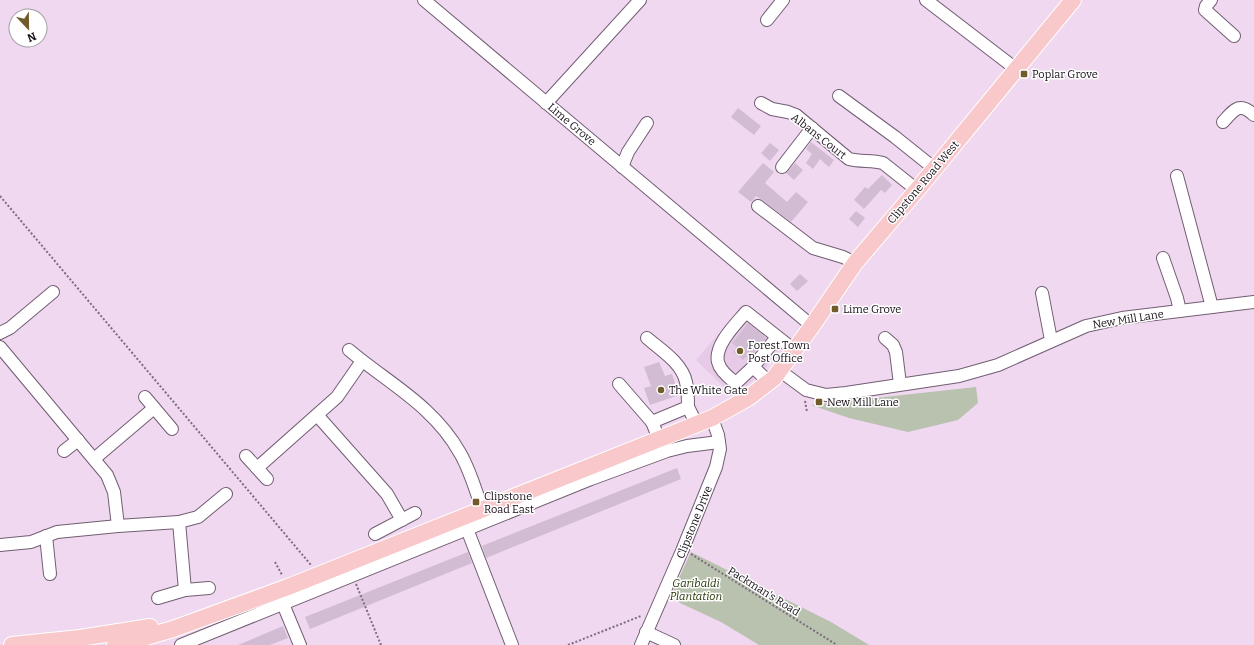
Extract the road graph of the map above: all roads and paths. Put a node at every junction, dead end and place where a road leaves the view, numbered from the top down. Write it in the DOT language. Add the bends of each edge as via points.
graph roads {
  1 [pos="424,0"];
  2 [pos="640,0"];
  3 [pos="783,0"];
  4 [pos="926,0"];
  5 [pos="1073,0"];
  6 [pos="1211,0"];
  7 [pos="767,20"];
  8 [pos="1234,36"];
  9 [pos="1016,69"];
  10 [pos="839,96"];
  11 [pos="546,103"];
  12 [pos="761,103"];
  13 [pos="1254,115"];
  14 [pos="1223,122"];
  15 [pos="647,123"];
  16 [pos="812,128"];
  17 [pos="622,167"];
  18 [pos="782,167"];
  19 [pos="935,168"];
  20 [pos="1177,176"];
  21 [pos="917,190"];
  22 [pos="0,196"];
  23 [pos="758,206"];
  24 [pos="1164,258"];
  25 [pos="855,263"];
  26 [pos="53,292"];
  27 [pos="1042,293"];
  28 [pos="1254,302"];
  29 [pos="1212,307"];
  30 [pos="1180,311"];
  31 [pos="812,326"];
  32 [pos="0,333"];
  33 [pos="777,337"];
  34 [pos="647,338"];
  35 [pos="885,338"];
  36 [pos="1052,340"];
  37 [pos="0,347"];
  38 [pos="349,350"];
  39 [pos="794,350"];
  40 [pos="362,361"];
  41 [pos="753,367"];
  42 [pos="774,376"];
  43 [pos="619,384"];
  44 [pos="900,384"];
  45 [pos="145,397"];
  46 [pos="688,407"];
  47 [pos="154,408"];
  48 [pos="317,415"];
  49 [pos="712,418"];
  50 [pos="652,422"];
  51 [pos="697,425"];
  52 [pos="172,429"];
  53 [pos="659,439"];
  54 [pos="78,440"];
  55 [pos="719,442"];
  56 [pos="64,451"];
  57 [pos="246,456"];
  58 [pos="94,459"];
  59 [pos="257,468"];
  60 [pos="267,479"];
  61 [pos="226,494"];
  62 [pos="482,509"];
  63 [pos="415,512"];
  64 [pos="402,520"];
  65 [pos="179,522"];
  66 [pos="118,526"];
  67 [pos="467,529"];
  68 [pos="375,534"];
  69 [pos="46,536"];
  70 [pos="0,545"];
  71 [pos="682,551"];
  72 [pos="50,574"];
  73 [pos="319,574"];
  74 [pos="352,576"];
  75 [pos="209,588"];
  76 [pos="185,590"];
  77 [pos="158,598"];
  78 [pos="283,604"];
  79 [pos="655,611"];
  80 [pos="209,616"];
  81 [pos="646,632"];
  82 [pos="12,645"];
  83 [pos="115,645"];
  84 [pos="181,645"];
  85 [pos="300,645"];
  86 [pos="381,645"];
  87 [pos="512,645"];
  88 [pos="568,645"];
  89 [pos="641,645"];
  90 [pos="674,645"];
  91 [pos="837,645"];
  1 -- 11 [label="street, Lime Grove"];
  2 -- 11 [label="street"];
  3 -- 7 [label="street"];
  4 -- 9 [label="street"];
  5 -- 9 [label="main road, Clipstone Road West"];
  6 -- 8 [label="street" via="1206,10"];
  9 -- 19 [label="main road, Clipstone Road West"];
  10 -- 19 [label="street"];
  11 -- 17 [label="street, Lime Grove"];
  12 -- 16 [label="street, Albans Court" via="772,109 796,115"];
  13 -- 14 [label="street" via="1246,108 1237,108"];
  15 -- 17 [label="street" via="628,152"];
  16 -- 18 [label="street"];
  16 -- 21 [label="street, Albans Court" via="850,159 883,163"];
  17 -- 31 [label="street, Lime Grove"];
  19 -- 21 [label="main road, Clipstone Road West"];
  20 -- 29 [label="street"];
  21 -- 25 [label="main road, Clipstone Road West"];
  22 -- 73 [label="path"];
  23 -- 25 [label="street" via="812,248"];
  24 -- 30 [label="street"];
  25 -- 31 [label="main road, Clipstone Road West"];
  26 -- 32 [label="street" via="10,328"];
  27 -- 36 [label="street"];
  28 -- 29 [label="street, New Mill Lane"];
  29 -- 30 [label="street, New Mill Lane"];
  30 -- 36 [label="street, New Mill Lane" via="1122,318 1086,326"];
  31 -- 39 [label="main road, Clipstone Road West"];
  33 -- 39 [label="street"];
  33 -- 41 [label="street"];
  33 -- 41 [label="street" via="746,312 727,335 719,351 718,363 722,370 736,383"];
  34 -- 46 [label="street" via="681,370 686,381"];
  35 -- 44 [label="street" via="896,352"];
  36 -- 44 [label="street, New Mill Lane" via="998,364 959,376"];
  37 -- 54 [label="street"];
  38 -- 40 [label="street"];
  39 -- 42 [label="main road, Clipstone Road West"];
  40 -- 48 [label="street" via="337,396"];
  40 -- 62 [label="street" via="421,404 449,436 463,459"];
  41 -- 42 [label="street, New Mill Lane"];
  42 -- 44 [label="street, New Mill Lane" via="806,390 826,395"];
  42 -- 49 [label="main road" via="748,398"];
  43 -- 50 [label="street"];
  45 -- 47 [label="street"];
  46 -- 50 [label="street"];
  46 -- 51 [label="street"];
  47 -- 52 [label="street"];
  47 -- 58 [label="street"];
  48 -- 59 [label="street"];
  48 -- 64 [label="street" via="389,497"];
  49 -- 51 [label="main road"];
  49 -- 55 [label="street, Clipstone Drive"];
  50 -- 53 [label="street"];
  51 -- 53 [label="main road"];
  53 -- 62 [label="main road"];
  54 -- 56 [label="street"];
  54 -- 58 [label="street"];
  55 -- 67 [label="street" via="667,451"];
  55 -- 71 [label="street, Clipstone Drive" via="716,467"];
  57 -- 59 [label="street"];
  58 -- 66 [label="street" via="107,475 112,487"];
  59 -- 60 [label="street"];
  61 -- 65 [label="street" via="198,517"];
  62 -- 73 [label="main road"];
  63 -- 64 [label="street"];
  64 -- 68 [label="street"];
  65 -- 66 [label="street"];
  65 -- 76 [label="street"];
  66 -- 69 [label="street" via="57,532"];
  67 -- 74 [label="street"];
  67 -- 87 [label="street"];
  69 -- 70 [label="street" via="31,542"];
  69 -- 72 [label="street"];
  71 -- 79 [label="street, Clipstone Drive"];
  71 -- 91 [label="path, Packman's Road" via="701,560"];
  73 -- 80 [label="main road"];
  74 -- 78 [label="street"];
  74 -- 86 [label="path"];
  75 -- 76 [label="street"];
  76 -- 77 [label="street"];
  78 -- 84 [label="street"];
  78 -- 85 [label="street"];
  79 -- 81 [label="street, Clipstone Drive"];
  79 -- 88 [label="path"];
  80 -- 82 [label="main road" via="80,638"];
  80 -- 83 [label="main road"];
  81 -- 89 [label="street, Clipstone Drive"];
  81 -- 90 [label="street"];
}
